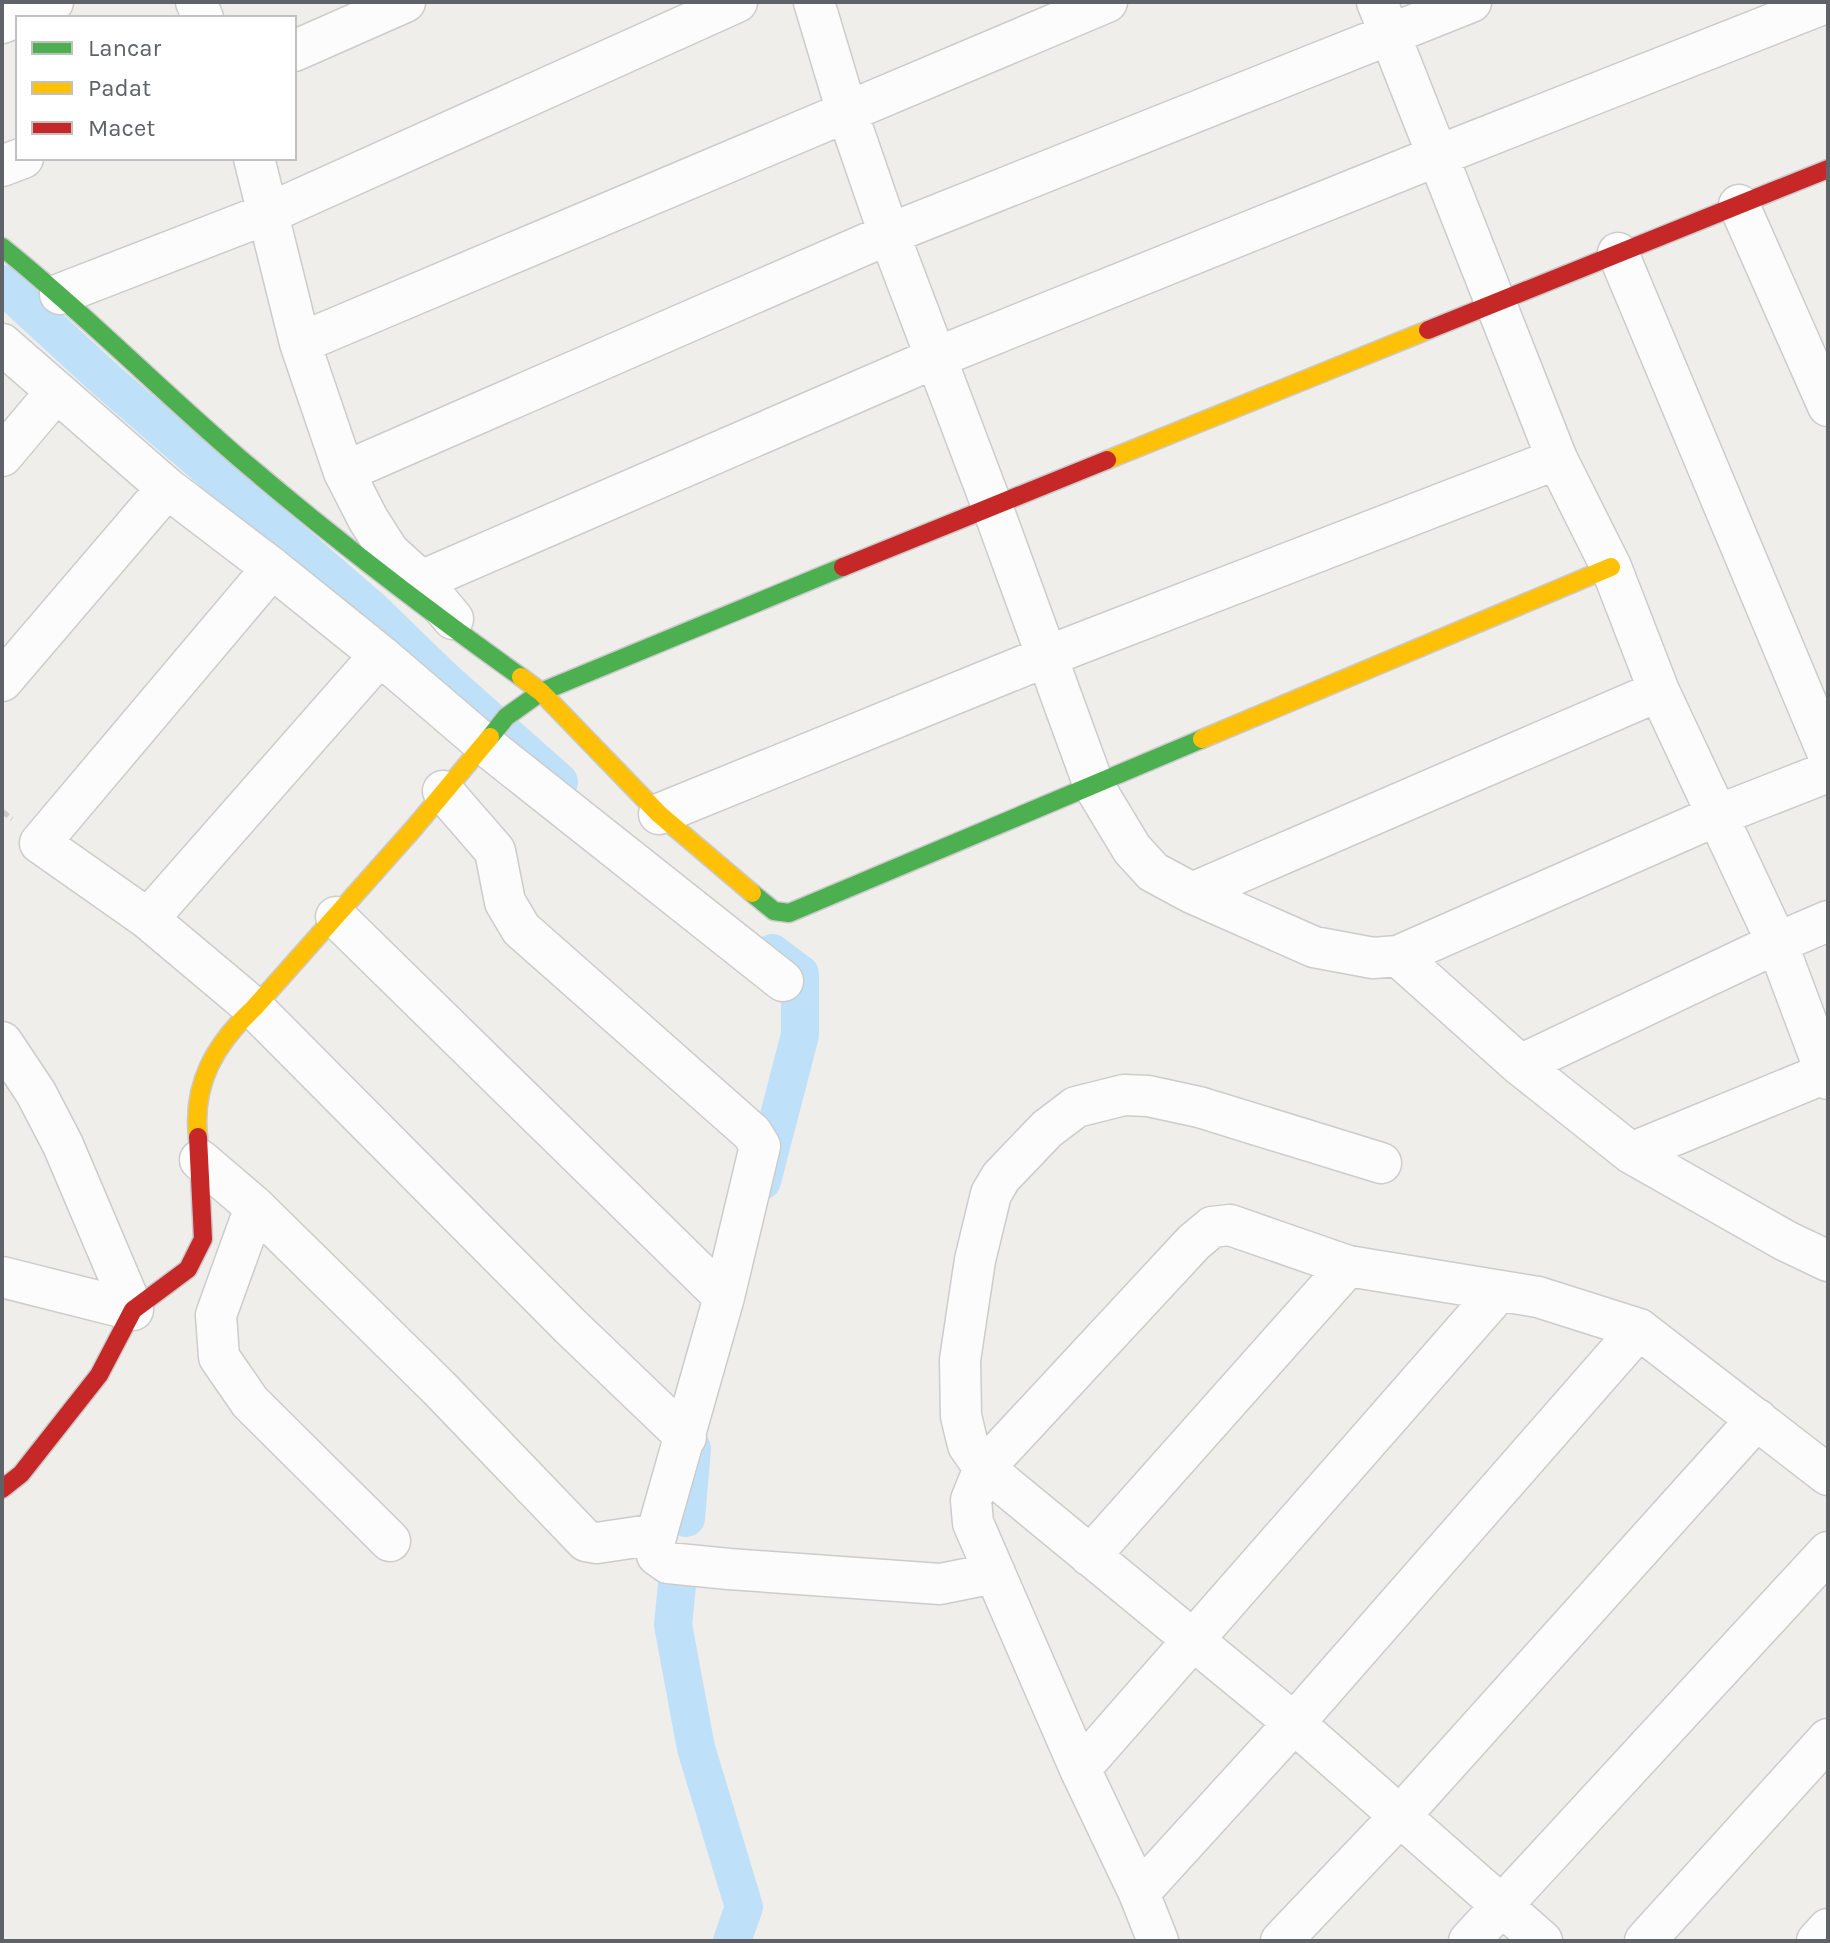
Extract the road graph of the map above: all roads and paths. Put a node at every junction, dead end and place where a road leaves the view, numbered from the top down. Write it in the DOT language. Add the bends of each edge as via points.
graph roads {
  1 [pos="53,2"];
  2 [pos="405,2"];
  3 [pos="737,2"];
  4 [pos="814,2"];
  5 [pos="1107,2"];
  6 [pos="1471,2"];
  7 [pos="1828,2"];
  8 [pos="19,16"];
  9 [pos="1384,18"];
  10 [pos="296,50"];
  11 [pos="847,112"];
  12 [pos="1437,156"];
  13 [pos="255,160"];
  14 [pos="1828,169"];
  15 [pos="1739,205"];
  16 [pos="269,213"];
  17 [pos="889,234"];
  18 [pos="2,247"];
  19 [pos="1618,253"];
  20 [pos="60,294"];
  21 [pos="1496,301"];
  22 [pos="300,343"];
  23 [pos="2,344"];
  24 [pos="935,358"];
  25 [pos="56,392"];
  26 [pos="1828,406"];
  27 [pos="2,456"];
  28 [pos="1557,459"];
  29 [pos="344,472"];
  30 [pos="167,488"];
  31 [pos="992,506"];
  32 [pos="1611,567"];
  33 [pos="272,568"];
  34 [pos="421,581"];
  35 [pos="471,639"];
  36 [pos="380,655"];
  37 [pos="1045,657"];
  38 [pos="2,681"];
  39 [pos="1659,691"];
  40 [pos="541,692"];
  41 [pos="495,730"];
  42 [pos="1828,754"];
  43 [pos="1828,772"];
  44 [pos="1094,786"];
  45 [pos="443,791"];
  46 [pos="659,814"];
  47 [pos="1718,815"];
  48 [pos="1192,893"];
  49 [pos="336,917"];
  50 [pos="148,919"];
  51 [pos="1828,921"];
  52 [pos="1777,943"];
  53 [pos="1398,956"];
  54 [pos="783,981"];
  55 [pos="254,1008"];
  56 [pos="2,1042"];
  57 [pos="1520,1065"];
  58 [pos="1827,1075"];
  59 [pos="1631,1153"];
  60 [pos="200,1160"];
  61 [pos="1381,1163"];
  62 [pos="255,1207"];
  63 [pos="1828,1261"];
  64 [pos="1348,1266"];
  65 [pos="2,1277"];
  66 [pos="1499,1291"];
  67 [pos="724,1297"];
  68 [pos="133,1310"];
  69 [pos="1639,1329"];
  70 [pos="1757,1419"];
  71 [pos="686,1437"];
  72 [pos="984,1468"];
  73 [pos="1828,1475"];
  74 [pos="2,1489"];
  75 [pos="657,1534"];
  76 [pos="390,1541"];
  77 [pos="1828,1552"];
  78 [pos="1090,1556"];
  79 [pos="995,1573"];
  80 [pos="1192,1640"];
  81 [pos="1294,1723"];
  82 [pos="1828,1739"];
  83 [pos="1080,1769"];
  84 [pos="1400,1816"];
  85 [pos="1139,1893"];
  86 [pos="1502,1906"];
  87 [pos="1828,1929"];
  88 [pos="1158,1941"];
  89 [pos="1281,1941"];
  90 [pos="1469,1941"];
  91 [pos="1542,1941"];
  92 [pos="1645,1941"];
  93 [pos="1817,1941"];
  1 -- 8 [label="street"];
  2 -- 10 [label="street"];
  3 -- 16 [label="street"];
  4 -- 11 [label="street"];
  5 -- 11 [label="street"];
  6 -- 9 [label="street"];
  7 -- 12 [label="street"];
  9 -- 12 [label="street"];
  9 -- 17 [label="street"];
  11 -- 17 [label="street"];
  11 -- 22 [label="street"];
  12 -- 21 [label="street"];
  12 -- 24 [label="street"];
  13 -- 16 [label="street"];
  14 -- 15 [label="street"];
  15 -- 19 [label="street"];
  15 -- 26 [label="street"];
  16 -- 20 [label="street"];
  16 -- 22 [label="street"];
  17 -- 24 [label="street"];
  17 -- 29 [label="street"];
  18 -- 20 [label="street"];
  19 -- 21 [label="street"];
  19 -- 42 [label="street"];
  20 -- 35 [label="street" via="237,456 409,597"];
  21 -- 28 [label="street"];
  21 -- 31 [label="street"];
  22 -- 29 [label="street"];
  23 -- 25 [label="street"];
  24 -- 31 [label="street"];
  24 -- 34 [label="street"];
  25 -- 27 [label="street"];
  25 -- 30 [label="street"];
  28 -- 32 [label="street"];
  28 -- 37 [label="street"];
  29 -- 34 [label="street" via="389,552"];
  30 -- 33 [label="street"];
  30 -- 38 [label="street"];
  31 -- 37 [label="street"];
  31 -- 40 [label="street"];
  32 -- 39 [label="street"];
  32 -- 44 [label="street"];
  33 -- 36 [label="street"];
  33 -- 50 [label="street" via="40,843"];
  34 -- 35 [label="street"];
  35 -- 40 [label="street"];
  36 -- 41 [label="street"];
  36 -- 50 [label="street"];
  37 -- 44 [label="street"];
  37 -- 46 [label="street"];
  39 -- 47 [label="street"];
  39 -- 48 [label="street"];
  40 -- 41 [label="street"];
  40 -- 46 [label="street"];
  41 -- 45 [label="street"];
  41 -- 54 [label="street"];
  43 -- 47 [label="street"];
  44 -- 46 [label="street" via="789,913 774,911"];
  44 -- 48 [label="street" via="1142,861"];
  45 -- 49 [label="street"];
  45 -- 67 [label="street" via="495,851 505,902 521,929 757,1139 759,1158"];
  47 -- 52 [label="street"];
  47 -- 53 [label="street"];
  48 -- 53 [label="street" via="1314,947 1373,958"];
  49 -- 55 [label="street"];
  49 -- 67 [label="street"];
  50 -- 55 [label="street"];
  51 -- 52 [label="street"];
  52 -- 57 [label="street"];
  52 -- 58 [label="street"];
  53 -- 57 [label="street"];
  55 -- 60 [label="street" via="223,1039 202,1083 196,1122"];
  55 -- 71 [label="street"];
  56 -- 68 [label="street" via="63,1145"];
  57 -- 59 [label="street"];
  58 -- 59 [label="street"];
  59 -- 63 [label="street"];
  60 -- 62 [label="street"];
  60 -- 68 [label="street" via="199,1250 188,1269"];
  61 -- 72 [label="street" via="1148,1096 1124,1095 1076,1107 1047,1129 991,1194 975,1260 960,1360 961,1416 968,1445"];
  62 -- 75 [label="street" via="586,1541"];
  62 -- 76 [label="street" via="216,1315 219,1357 250,1402"];
  64 -- 66 [label="street"];
  64 -- 72 [label="street" via="1230,1225 1212,1227"];
  64 -- 78 [label="street"];
  65 -- 68 [label="street"];
  66 -- 69 [label="street" via="1561,1302"];
  66 -- 80 [label="street"];
  67 -- 71 [label="street"];
  68 -- 74 [label="street" via="99,1375 21,1474"];
  69 -- 70 [label="street"];
  69 -- 81 [label="street"];
  70 -- 73 [label="street"];
  70 -- 84 [label="street"];
  71 -- 75 [label="street"];
  72 -- 78 [label="street"];
  72 -- 79 [label="street" via="971,1512"];
  75 -- 79 [label="street" via="657,1555 668,1563 940,1584"];
  77 -- 86 [label="street"];
  78 -- 80 [label="street"];
  79 -- 83 [label="street"];
  80 -- 81 [label="street"];
  80 -- 83 [label="street"];
  81 -- 84 [label="street"];
  81 -- 85 [label="street"];
  82 -- 92 [label="street"];
  83 -- 85 [label="street"];
  84 -- 86 [label="street"];
  84 -- 89 [label="street"];
  85 -- 88 [label="street"];
  86 -- 90 [label="street"];
  86 -- 91 [label="street"];
  87 -- 93 [label="street"];
}
